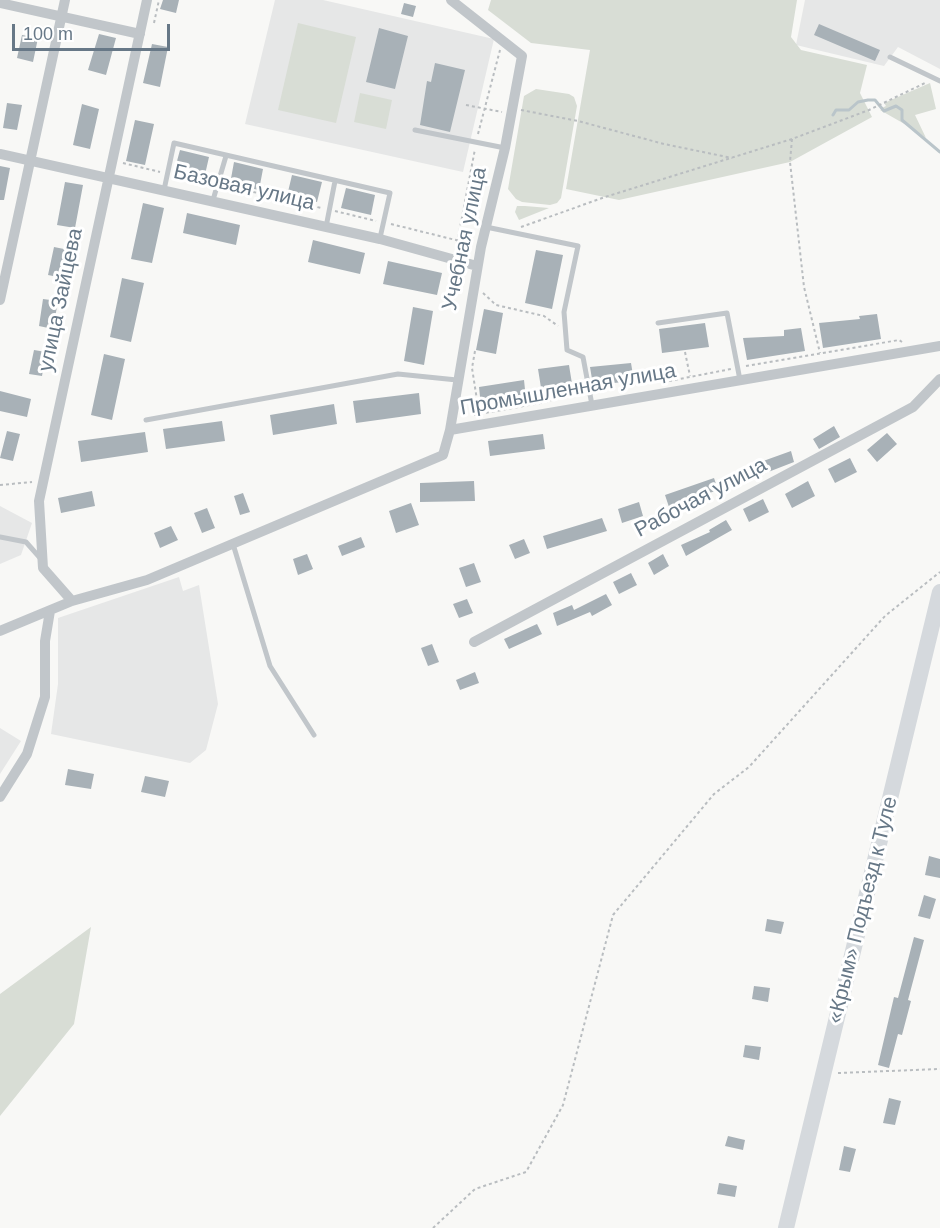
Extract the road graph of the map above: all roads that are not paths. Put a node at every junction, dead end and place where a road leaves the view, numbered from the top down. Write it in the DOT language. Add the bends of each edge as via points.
graph roads {
  1 [pos="65,0"];
  2 [pos="147,0"];
  3 [pos="451,0"];
  4 [pos="0,3"];
  5 [pos="60,16"];
  6 [pos="140,34"];
  7 [pos="890,57"];
  8 [pos="937,80"];
  9 [pos="415,130"];
  10 [pos="505,148"];
  11 [pos="0,154"];
  12 [pos="226,156"];
  13 [pos="29,161"];
  14 [pos="107,179"];
  15 [pos="335,181"];
  16 [pos="164,190"];
  17 [pos="213,200"];
  18 [pos="326,227"];
  19 [pos="486,227"];
  20 [pos="380,238"];
  21 [pos="477,266"];
  22 [pos="0,300"];
  23 [pos="658,323"];
  24 [pos="940,346"];
  25 [pos="940,379"];
  26 [pos="457,380"];
  27 [pos="740,380"];
  28 [pos="592,405"];
  29 [pos="146,420"];
  30 [pos="450,430"];
  31 [pos="0,537"];
  32 [pos="233,544"];
  33 [pos="42,560"];
  34 [pos="940,592"];
  35 [pos="72,601"];
  36 [pos="50,610"];
  37 [pos="0,631"];
  38 [pos="474,642"];
  39 [pos="314,735"];
  40 [pos="0,797"];
  41 [pos="786,1228"];
  1 -- 5 [label="street"];
  2 -- 6 [label="street, улица Зайцева"];
  3 -- 10 [label="street, Учебная улица" via="522,56"];
  4 -- 5 [label="street"];
  5 -- 6 [label="street"];
  5 -- 13 [label="street"];
  6 -- 14 [label="street, улица Зайцева"];
  7 -- 8 [label="lane"];
  9 -- 10 [label="lane"];
  10 -- 19 [label="street, Учебная улица"];
  11 -- 13 [label="street, Базовая улица"];
  12 -- 15 [label="lane"];
  12 -- 16 [label="lane" via="174,143"];
  12 -- 17 [label="lane"];
  13 -- 14 [label="street, Базовая улица"];
  13 -- 22 [label="street"];
  14 -- 16 [label="street, Базовая улица"];
  14 -- 33 [label="street, улица Зайцева" via="39,501"];
  15 -- 18 [label="lane"];
  15 -- 20 [label="lane" via="390,193"];
  16 -- 17 [label="street, Базовая улица"];
  17 -- 18 [label="street, Базовая улица"];
  18 -- 20 [label="street, Базовая улица"];
  19 -- 21 [label="street, Учебная улица"];
  19 -- 28 [label="lane" via="578,246 564,312 567,350 583,357"];
  20 -- 21 [label="street, Базовая улица"];
  21 -- 26 [label="street, Учебная улица"];
  23 -- 27 [label="lane" via="727,313"];
  24 -- 27 [label="street, Промышленная улица"];
  25 -- 38 [label="street, Рабочая улица" via="913,407"];
  26 -- 29 [label="lane" via="398,374"];
  26 -- 30 [label="street, Учебная улица"];
  27 -- 28 [label="street, Промышленная улица"];
  28 -- 30 [label="street, Промышленная улица"];
  30 -- 32 [label="street, Промышленная улица" via="443,455"];
  31 -- 33 [label="lane" via="26,542"];
  32 -- 35 [label="street, Промышленная улица" via="147,580"];
  32 -- 39 [label="lane" via="270,666"];
  33 -- 35 [label="street, улица Зайцева" via="43,568"];
  34 -- 41 [label="main road, «Крым» Подъезд к Туле"];
  35 -- 36 [label="street, Промышленная улица"];
  36 -- 37 [label="street, Промышленная улица"];
  36 -- 40 [label="street" via="45,640 45,697 27,754"];
}
